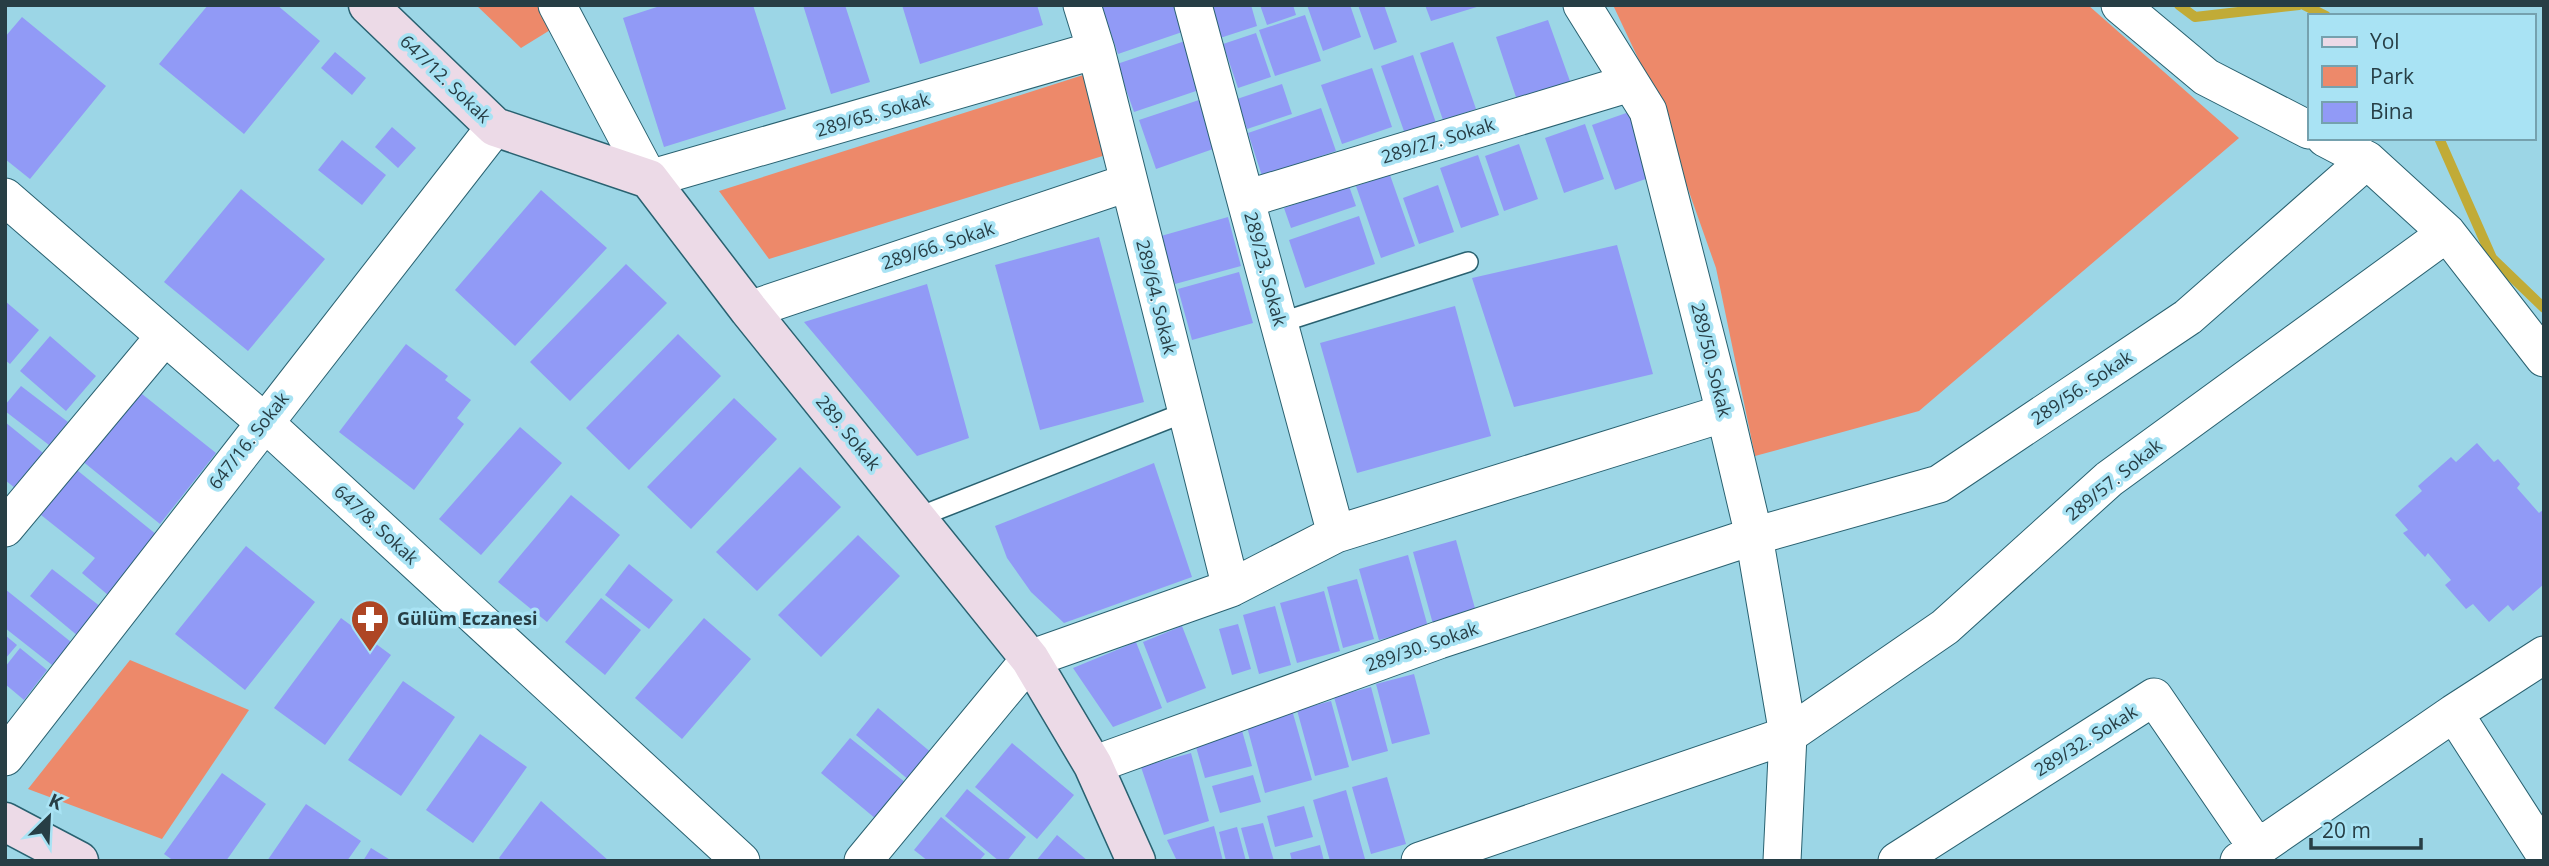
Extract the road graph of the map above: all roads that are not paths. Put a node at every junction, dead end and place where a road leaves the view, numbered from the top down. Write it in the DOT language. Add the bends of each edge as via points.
graph roads {
  1 [pos="368,5"];
  2 [pos="557,5"];
  3 [pos="1082,5"];
  4 [pos="1193,5"];
  5 [pos="1582,5"];
  6 [pos="2120,5"];
  7 [pos="1096,51"];
  8 [pos="1630,83"];
  9 [pos="495,127"];
  10 [pos="2308,129"];
  11 [pos="2329,140"];
  12 [pos="2367,160"];
  13 [pos="649,179"];
  14 [pos="1128,183"];
  15 [pos="1246,199"];
  16 [pos="7,203"];
  17 [pos="2447,233"];
  18 [pos="1468,262"];
  19 [pos="748,310"];
  20 [pos="1279,323"];
  21 [pos="165,336"];
  22 [pos="2544,358"];
  23 [pos="1186,412"];
  24 [pos="1725,413"];
  25 [pos="264,422"];
  26 [pos="916,518"];
  27 [pos="5,528"];
  28 [pos="1336,534"];
  29 [pos="1754,536"];
  30 [pos="1231,588"];
  31 [pos="2544,655"];
  32 [pos="1030,659"];
  33 [pos="2455,713"];
  34 [pos="1788,735"];
  35 [pos="5,757"];
  36 [pos="1093,765"];
  37 [pos="5,822"];
  38 [pos="2544,853"];
  39 [pos="2249,855"];
  40 [pos="1131,858"];
  41 [pos="79,861"];
  42 [pos="741,861"];
  43 [pos="863,861"];
  44 [pos="1420,861"];
  45 [pos="1782,861"];
  46 [pos="1897,861"];
  1 -- 9 [label="street, 647/12. Sokak"];
  2 -- 13 [label="street, 289. Sokak"];
  3 -- 7 [label="street, 289/64. Sokak"];
  4 -- 15 [label="street, 289/23. Sokak"];
  5 -- 8 [label="street, 289/50. Sokak"];
  6 -- 10 [label="street" via="2206,76"];
  7 -- 13 [label="street, 289/65. Sokak"];
  7 -- 14 [label="street, 289/64. Sokak"];
  8 -- 15 [label="street, 289/27. Sokak"];
  8 -- 24 [label="street, 289/50. Sokak" via="1648,111"];
  9 -- 13 [label="street, 647/12. Sokak"];
  9 -- 25 [label="street, 647/16. Sokak"];
  11 -- 12 [label="street"];
  12 -- 17 [label="street"];
  12 -- 29 [label="street, 289/56. Sokak" via="2188,317 1940,484"];
  13 -- 19 [label="street, 289. Sokak"];
  14 -- 19 [label="street, 289/66. Sokak"];
  14 -- 23 [label="street, 289/64. Sokak"];
  15 -- 20 [label="street, 289/23. Sokak"];
  16 -- 21 [label="street, 647/8. Sokak"];
  17 -- 22 [label="street"];
  17 -- 34 [label="street, 289/57. Sokak" via="2109,479 1945,626"];
  18 -- 20 [label="lane"];
  19 -- 26 [label="street, 289. Sokak"];
  20 -- 28 [label="street, 289/23. Sokak"];
  21 -- 25 [label="street, 647/8. Sokak"];
  21 -- 27 [label="street"];
  23 -- 26 [label="lane"];
  23 -- 30 [label="street, 289/64. Sokak"];
  24 -- 28 [label="street"];
  24 -- 29 [label="street, 289/50. Sokak"];
  25 -- 35 [label="street, 647/16. Sokak"];
  25 -- 42 [label="street, 647/8. Sokak"];
  26 -- 32 [label="street, 289. Sokak"];
  28 -- 30 [label="street"];
  29 -- 34 [label="street, 289/50. Sokak"];
  29 -- 36 [label="street, 289/30. Sokak" via="1439,640"];
  30 -- 32 [label="street"];
  31 -- 33 [label="street"];
  32 -- 36 [label="street, 289. Sokak"];
  32 -- 43 [label="street"];
  33 -- 38 [label="street"];
  33 -- 39 [label="street"];
  34 -- 44 [label="street, 289/57. Sokak"];
  34 -- 45 [label="street, 289/50. Sokak"];
  36 -- 40 [label="street, 289. Sokak"];
  37 -- 41 [label="street"];
  39 -- 46 [label="street, 289/32. Sokak" via="2154,697"];
}
